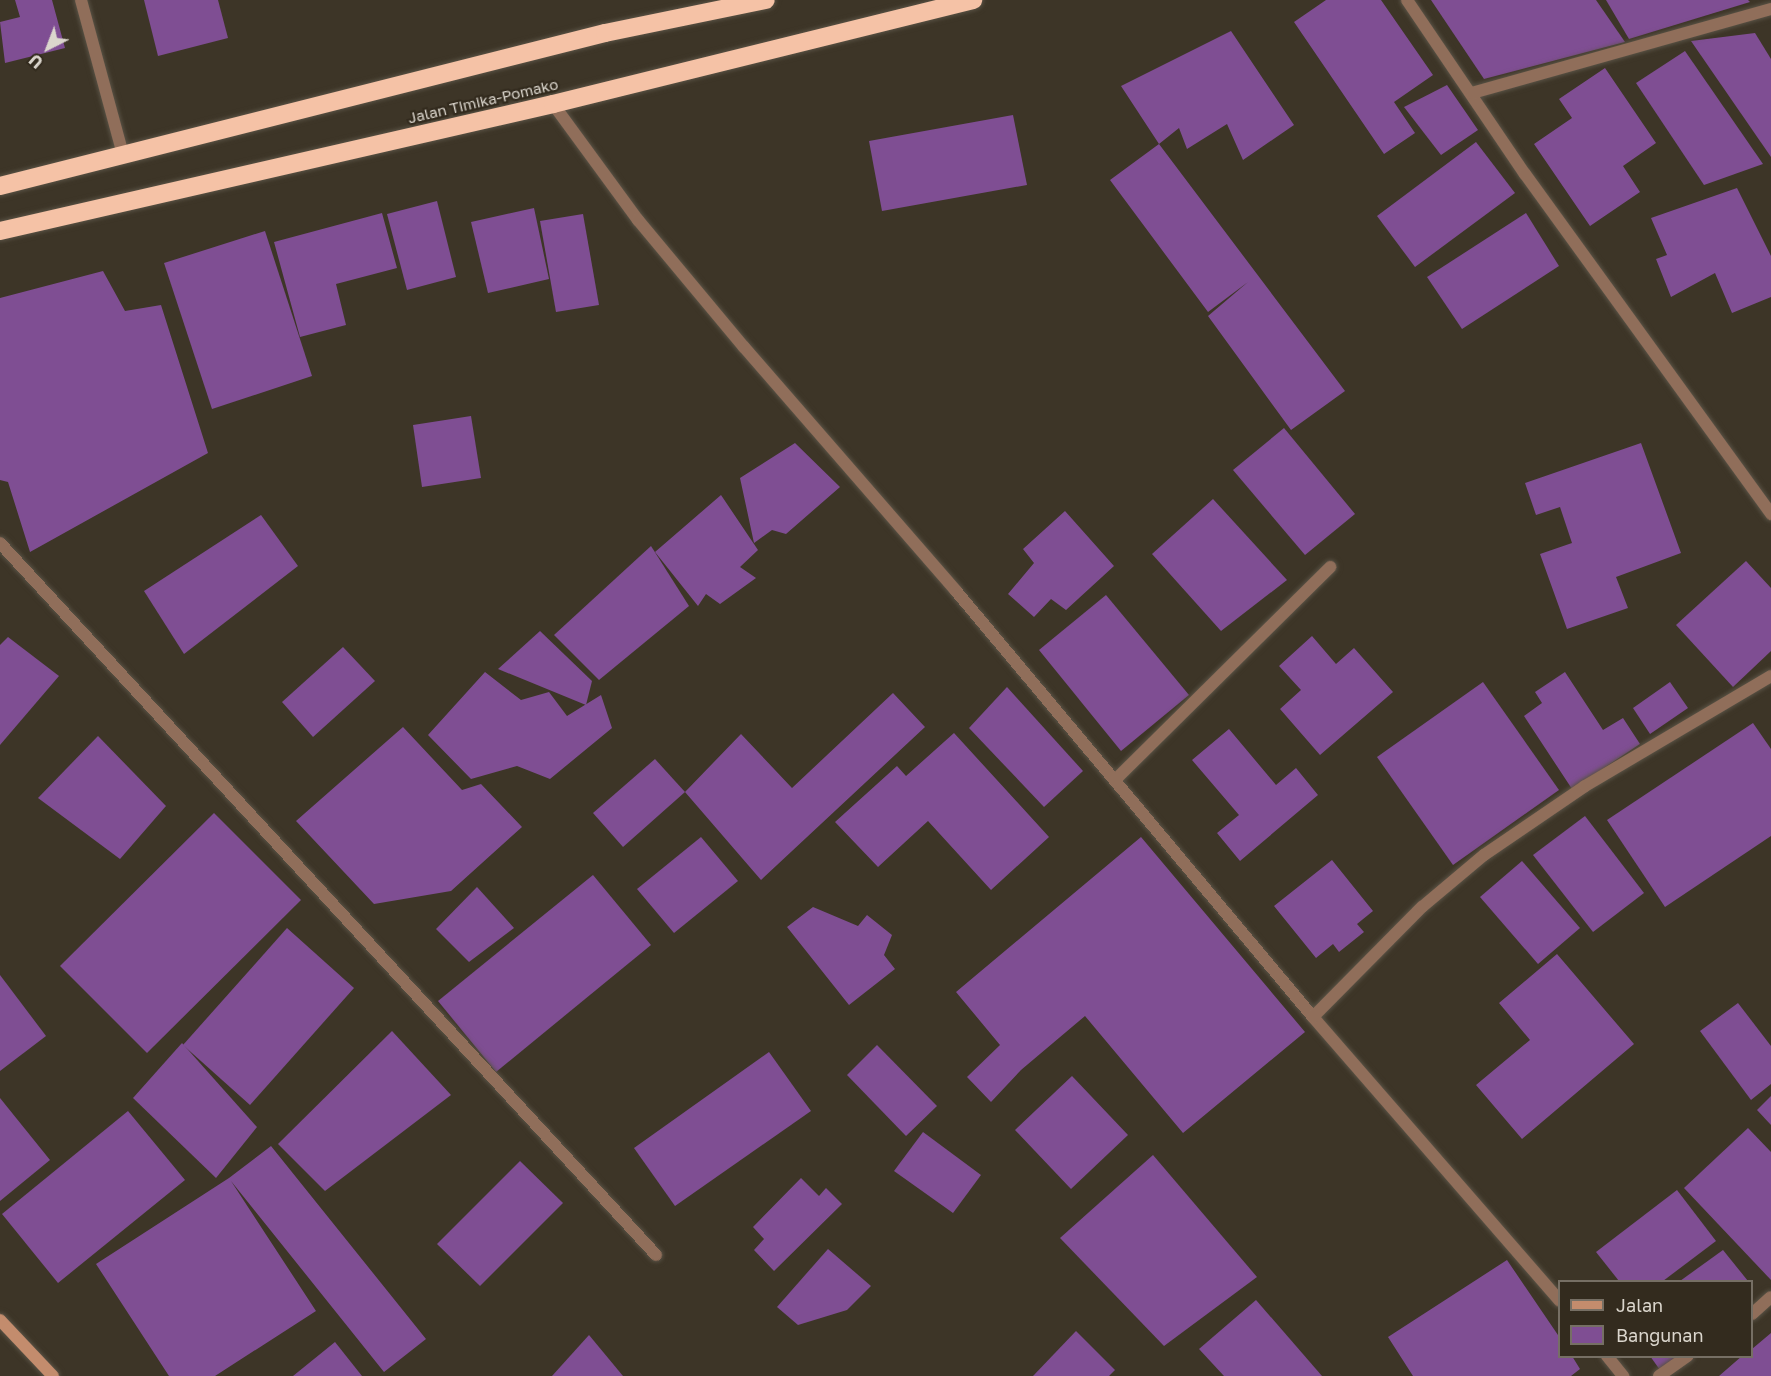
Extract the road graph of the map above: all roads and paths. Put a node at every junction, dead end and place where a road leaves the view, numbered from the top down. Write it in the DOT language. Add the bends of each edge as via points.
graph roads {
  1 [pos="81,0"];
  2 [pos="766,0"];
  3 [pos="973,0"];
  4 [pos="1407,0"];
  5 [pos="1771,9"];
  6 [pos="1472,93"];
  7 [pos="553,104"];
  8 [pos="123,155"];
  9 [pos="0,186"];
  10 [pos="0,231"];
  11 [pos="1771,514"];
  12 [pos="0,543"];
  13 [pos="1330,567"];
  14 [pos="1771,676"];
  15 [pos="1115,780"];
  16 [pos="1313,1017"];
  17 [pos="656,1255"];
  18 [pos="1771,1297"];
  19 [pos="1558,1299"];
  20 [pos="1753,1313"];
  21 [pos="0,1320"];
  22 [pos="1607,1358"];
  23 [pos="1685,1358"];
  24 [pos="1619,1374"];
  25 [pos="53,1376"];
  26 [pos="1659,1376"];
  1 -- 8 [label="street"];
  2 -- 8 [label="highway" via="605,33"];
  3 -- 7 [label="highway, Jalan Timika-Pomako"];
  4 -- 6 [label="street"];
  5 -- 6 [label="street"];
  6 -- 11 [label="street" via="1525,174"];
  7 -- 10 [label="highway, Jalan Timika-Pomako"];
  7 -- 15 [label="street" via="683,274"];
  8 -- 9 [label="highway"];
  12 -- 17 [label="street"];
  13 -- 15 [label="street"];
  14 -- 16 [label="street" via="1585,786 1484,855 1422,907"];
  15 -- 16 [label="street"];
  16 -- 19 [label="street"];
  18 -- 20 [label="street"];
  21 -- 25 [label="street"];
  22 -- 24 [label="street"];
  23 -- 26 [label="street"];
}
